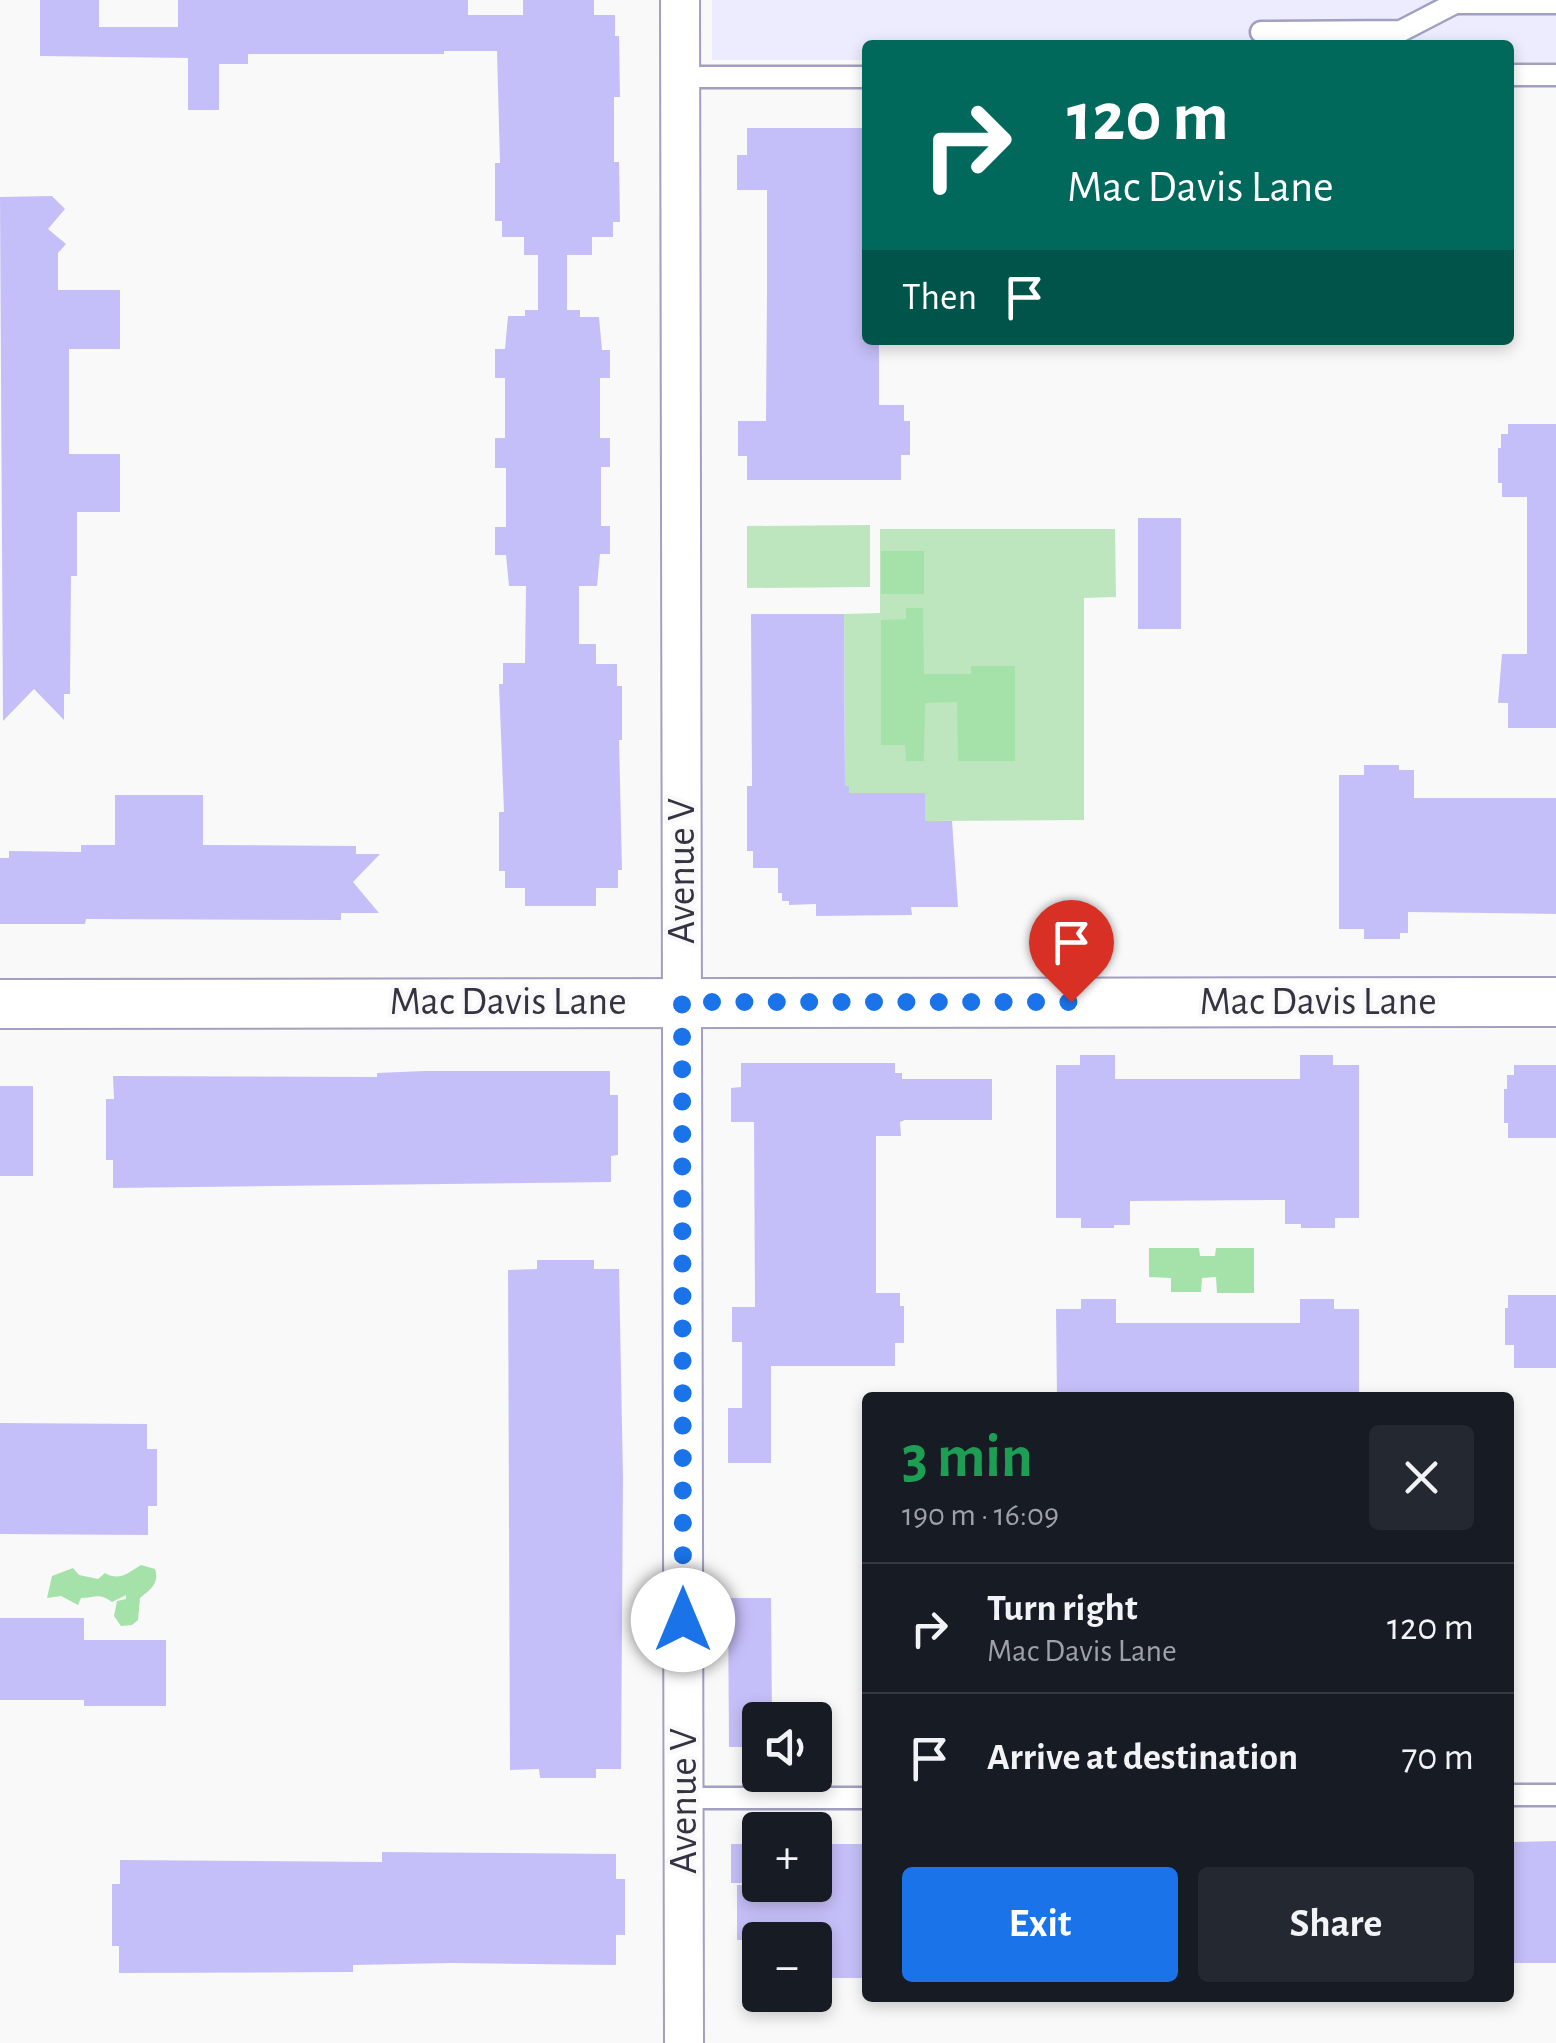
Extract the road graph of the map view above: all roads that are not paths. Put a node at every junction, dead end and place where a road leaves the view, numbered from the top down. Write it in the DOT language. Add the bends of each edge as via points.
graph roads {
  1 [pos="680,0"];
  2 [pos="1455,2"];
  3 [pos="1556,3"];
  4 [pos="1261,32"];
  5 [pos="1514,75"];
  6 [pos="1556,75"];
  7 [pos="862,77"];
  8 [pos="680,78"];
  9 [pos="682,1002"];
  10 [pos="1556,1002"];
  11 [pos="0,1004"];
  12 [pos="1556,1794"];
  13 [pos="1514,1795"];
  14 [pos="684,1798"];
  15 [pos="862,1798"];
  16 [pos="684,2043"];
  1 -- 8 [label="street, Avenue V"];
  2 -- 3 [label="lane"];
  2 -- 4 [label="lane" via="1401,31"];
  5 -- 6 [label="lane"];
  7 -- 8 [label="lane"];
  8 -- 9 [label="street, Avenue V"];
  9 -- 10 [label="street, Mac Davis Lane"];
  9 -- 11 [label="street, Mac Davis Lane"];
  9 -- 14 [label="street, Avenue V"];
  12 -- 13 [label="lane"];
  14 -- 15 [label="lane"];
  14 -- 16 [label="street, Avenue V"];
}
